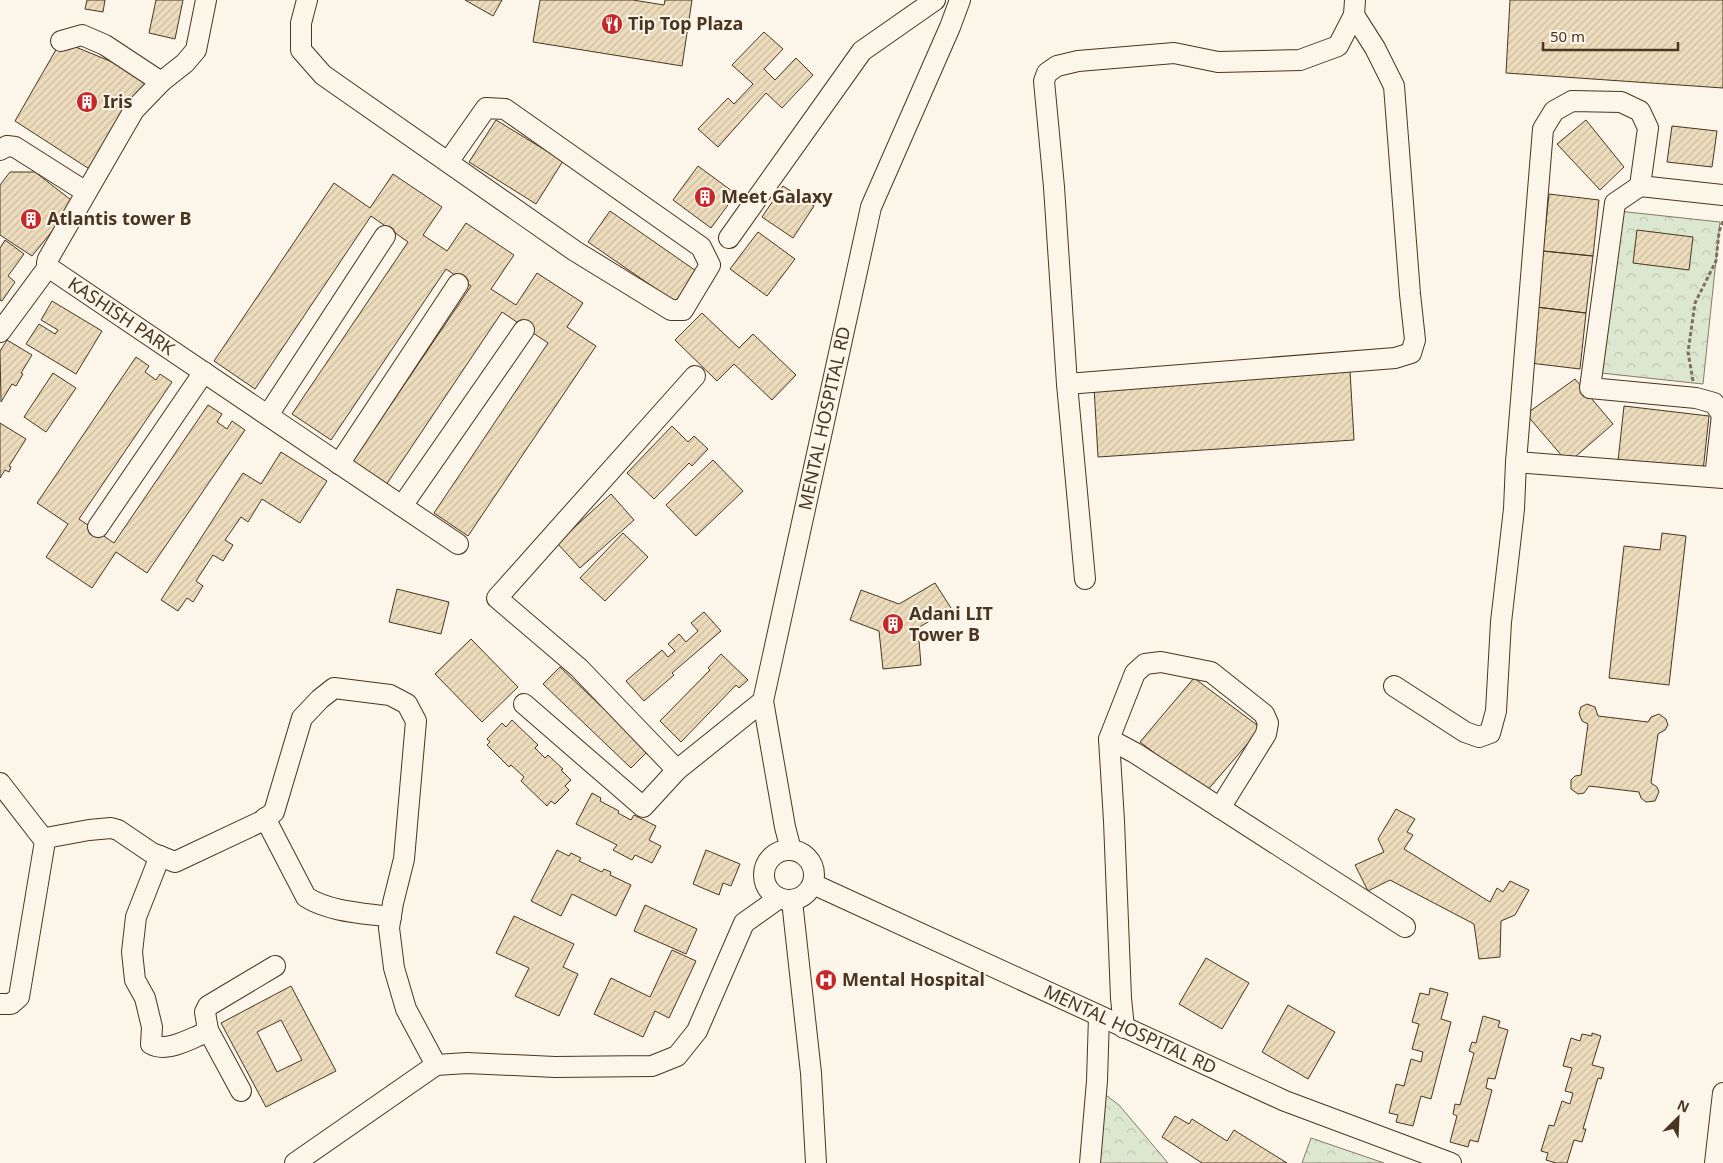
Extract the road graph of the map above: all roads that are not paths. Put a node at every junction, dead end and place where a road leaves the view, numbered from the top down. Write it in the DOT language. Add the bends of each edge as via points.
graph roads {
  1 [pos="206,0"];
  2 [pos="307,0"];
  3 [pos="935,0"];
  4 [pos="960,0"];
  5 [pos="1354,7"];
  6 [pos="61,41"];
  7 [pos="161,82"];
  8 [pos="0,150"];
  9 [pos="448,162"];
  10 [pos="1640,186"];
  11 [pos="86,192"];
  12 [pos="1723,195"];
  13 [pos="385,236"];
  14 [pos="729,238"];
  15 [pos="48,268"];
  16 [pos="458,284"];
  17 [pos="1,329"];
  18 [pos="524,330"];
  19 [pos="204,372"];
  20 [pos="695,376"];
  21 [pos="1067,384"];
  22 [pos="268,415"];
  23 [pos="1516,462"];
  24 [pos="339,464"];
  25 [pos="1719,478"];
  26 [pos="402,506"];
  27 [pos="98,527"];
  28 [pos="458,544"];
  29 [pos="1085,579"];
  30 [pos="1394,686"];
  31 [pos="763,701"];
  32 [pos="524,704"];
  33 [pos="1109,739"];
  34 [pos="678,770"];
  35 [pos="0,783"];
  36 [pos="1220,808"];
  37 [pos="265,818"];
  38 [pos="45,841"];
  39 [pos="791,850"];
  40 [pos="160,856"];
  41 [pos="813,884"];
  42 [pos="785,899"];
  43 [pos="391,917"];
  44 [pos="1405,926"];
  45 [pos="275,966"];
  46 [pos="0,1004"];
  47 [pos="1099,1016"];
  48 [pos="1124,1028"];
  49 [pos="208,1030"];
  50 [pos="436,1065"];
  51 [pos="241,1090"];
  52 [pos="1723,1093"];
  53 [pos="295,1163"];
  54 [pos="816,1163"];
  55 [pos="1090,1163"];
  56 [pos="1451,1163"];
  57 [pos="1715,1163"];
  1 -- 7 [label="street, KASHISH PARK" via="196,50 186,63"];
  2 -- 9 [label="street" via="301,23 301,50 323,75"];
  3 -- 14 [label="street" via="862,50"];
  4 -- 31 [label="street, MENTAL HOSPITAL RD" via="871,207"];
  5 -- 21 [label="street" via="1338,46 1300,60 1218,62 1174,52 1078,61 1057,66 1047,73 1044,81"];
  5 -- 21 [label="street" via="1394,86 1415,340 1411,353 1395,358"];
  6 -- 7 [label="street" via="82,34 105,45"];
  7 -- 11 [label="street, KASHISH PARK" via="134,110"];
  8 -- 11 [label="street" via="6,146 15,147"];
  9 -- 9 [label="street" via="575,251 671,310 683,310 710,266 701,246 504,109 486,108"];
  10 -- 12 [label="street"];
  10 -- 23 [label="street" via="1648,128 1640,111 1621,102 1572,101 1554,111 1543,128"];
  10 -- 25 [label="street" via="1615,202 1590,388 1696,398 1714,403 1722,415"];
  11 -- 15 [label="street, KASHISH PARK" via="48,259"];
  13 -- 22 [label="street"];
  15 -- 17 [label="street"];
  15 -- 19 [label="street, KASHISH PARK"];
  16 -- 24 [label="street"];
  18 -- 26 [label="street"];
  19 -- 22 [label="street, KASHISH PARK"];
  19 -- 27 [label="street"];
  20 -- 34 [label="street" via="497,598 580,668"];
  21 -- 29 [label="street"];
  22 -- 24 [label="street, KASHISH PARK"];
  23 -- 25 [label="street"];
  23 -- 30 [label="street" via="1496,711 1490,734 1479,737 1465,732"];
  24 -- 26 [label="street, KASHISH PARK"];
  26 -- 28 [label="street, KASHISH PARK"];
  31 -- 34 [label="street"];
  31 -- 39 [label="street, MENTAL HOSPITAL RD"];
  32 -- 34 [label="street" via="642,807"];
  33 -- 36 [label="street"];
  33 -- 36 [label="street" via="1135,673 1145,664 1161,662 1211,672 1264,714 1268,723 1266,734"];
  33 -- 48 [label="street"];
  35 -- 38 [label="street"];
  36 -- 44 [label="street"];
  37 -- 40 [label="street" via="175,862"];
  37 -- 43 [label="street" via="306,897 328,907"];
  37 -- 43 [label="street" via="274,812 302,718 320,699 334,688 390,695 407,704 416,721 404,859"];
  38 -- 40 [label="street" via="51,837 111,828"];
  38 -- 46 [label="street" via="19,997 11,1004"];
  39 -- 41 [label="street" via="811,861 815,878"];
  39 -- 42 [label="street" via="774,855 765,868 765,884 769,891"];
  40 -- 49 [label="street" via="136,917 132,952 135,980 145,998 152,1027 151,1044 167,1047"];
  41 -- 42 [label="street" via="800,898"];
  41 -- 47 [label="street, MENTAL HOSPITAL RD"];
  42 -- 50 [label="street" via="744,923 697,1032 677,1056 652,1066"];
  42 -- 54 [label="street" via="810,1073"];
  43 -- 50 [label="street" via="389,928 394,968 401,993"];
  45 -- 49 [label="street" via="208,1006 205,1012"];
  47 -- 48 [label="street, MENTAL HOSPITAL RD"];
  47 -- 55 [label="street"];
  48 -- 56 [label="street, MENTAL HOSPITAL RD" via="1285,1101"];
  49 -- 51 [label="street"];
  50 -- 53 [label="street"];
  52 -- 57 [label="street"];
}
